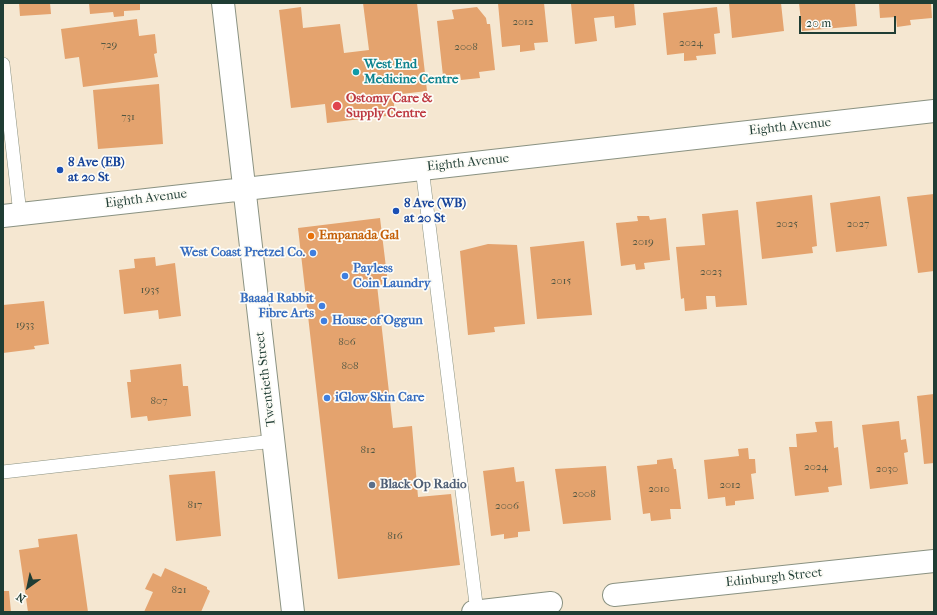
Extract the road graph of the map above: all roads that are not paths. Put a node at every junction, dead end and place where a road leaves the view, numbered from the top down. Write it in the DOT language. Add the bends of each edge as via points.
graph roads {
  1 [pos="223,3"];
  2 [pos="3,64"];
  3 [pos="934,111"];
  4 [pos="422,168"];
  5 [pos="245,189"];
  6 [pos="11,215"];
  7 [pos="274,441"];
  8 [pos="3,472"];
  9 [pos="934,561"];
  10 [pos="614,595"];
  11 [pos="551,603"];
  12 [pos="293,612"];
  13 [pos="473,612"];
  14 [pos="477,612"];
  1 -- 5 [label="street, Twentieth Street"];
  2 -- 6 [label="lane"];
  3 -- 4 [label="street, Eighth Avenue"];
  4 -- 5 [label="street, Eighth Avenue"];
  4 -- 14 [label="lane"];
  5 -- 6 [label="street, Eighth Avenue"];
  5 -- 7 [label="street, Twentieth Street"];
  7 -- 8 [label="lane"];
  7 -- 12 [label="street, Twentieth Street"];
  9 -- 10 [label="street, Edinburgh Street"];
  11 -- 14 [label="street"];
  13 -- 14 [label="street"];
}
